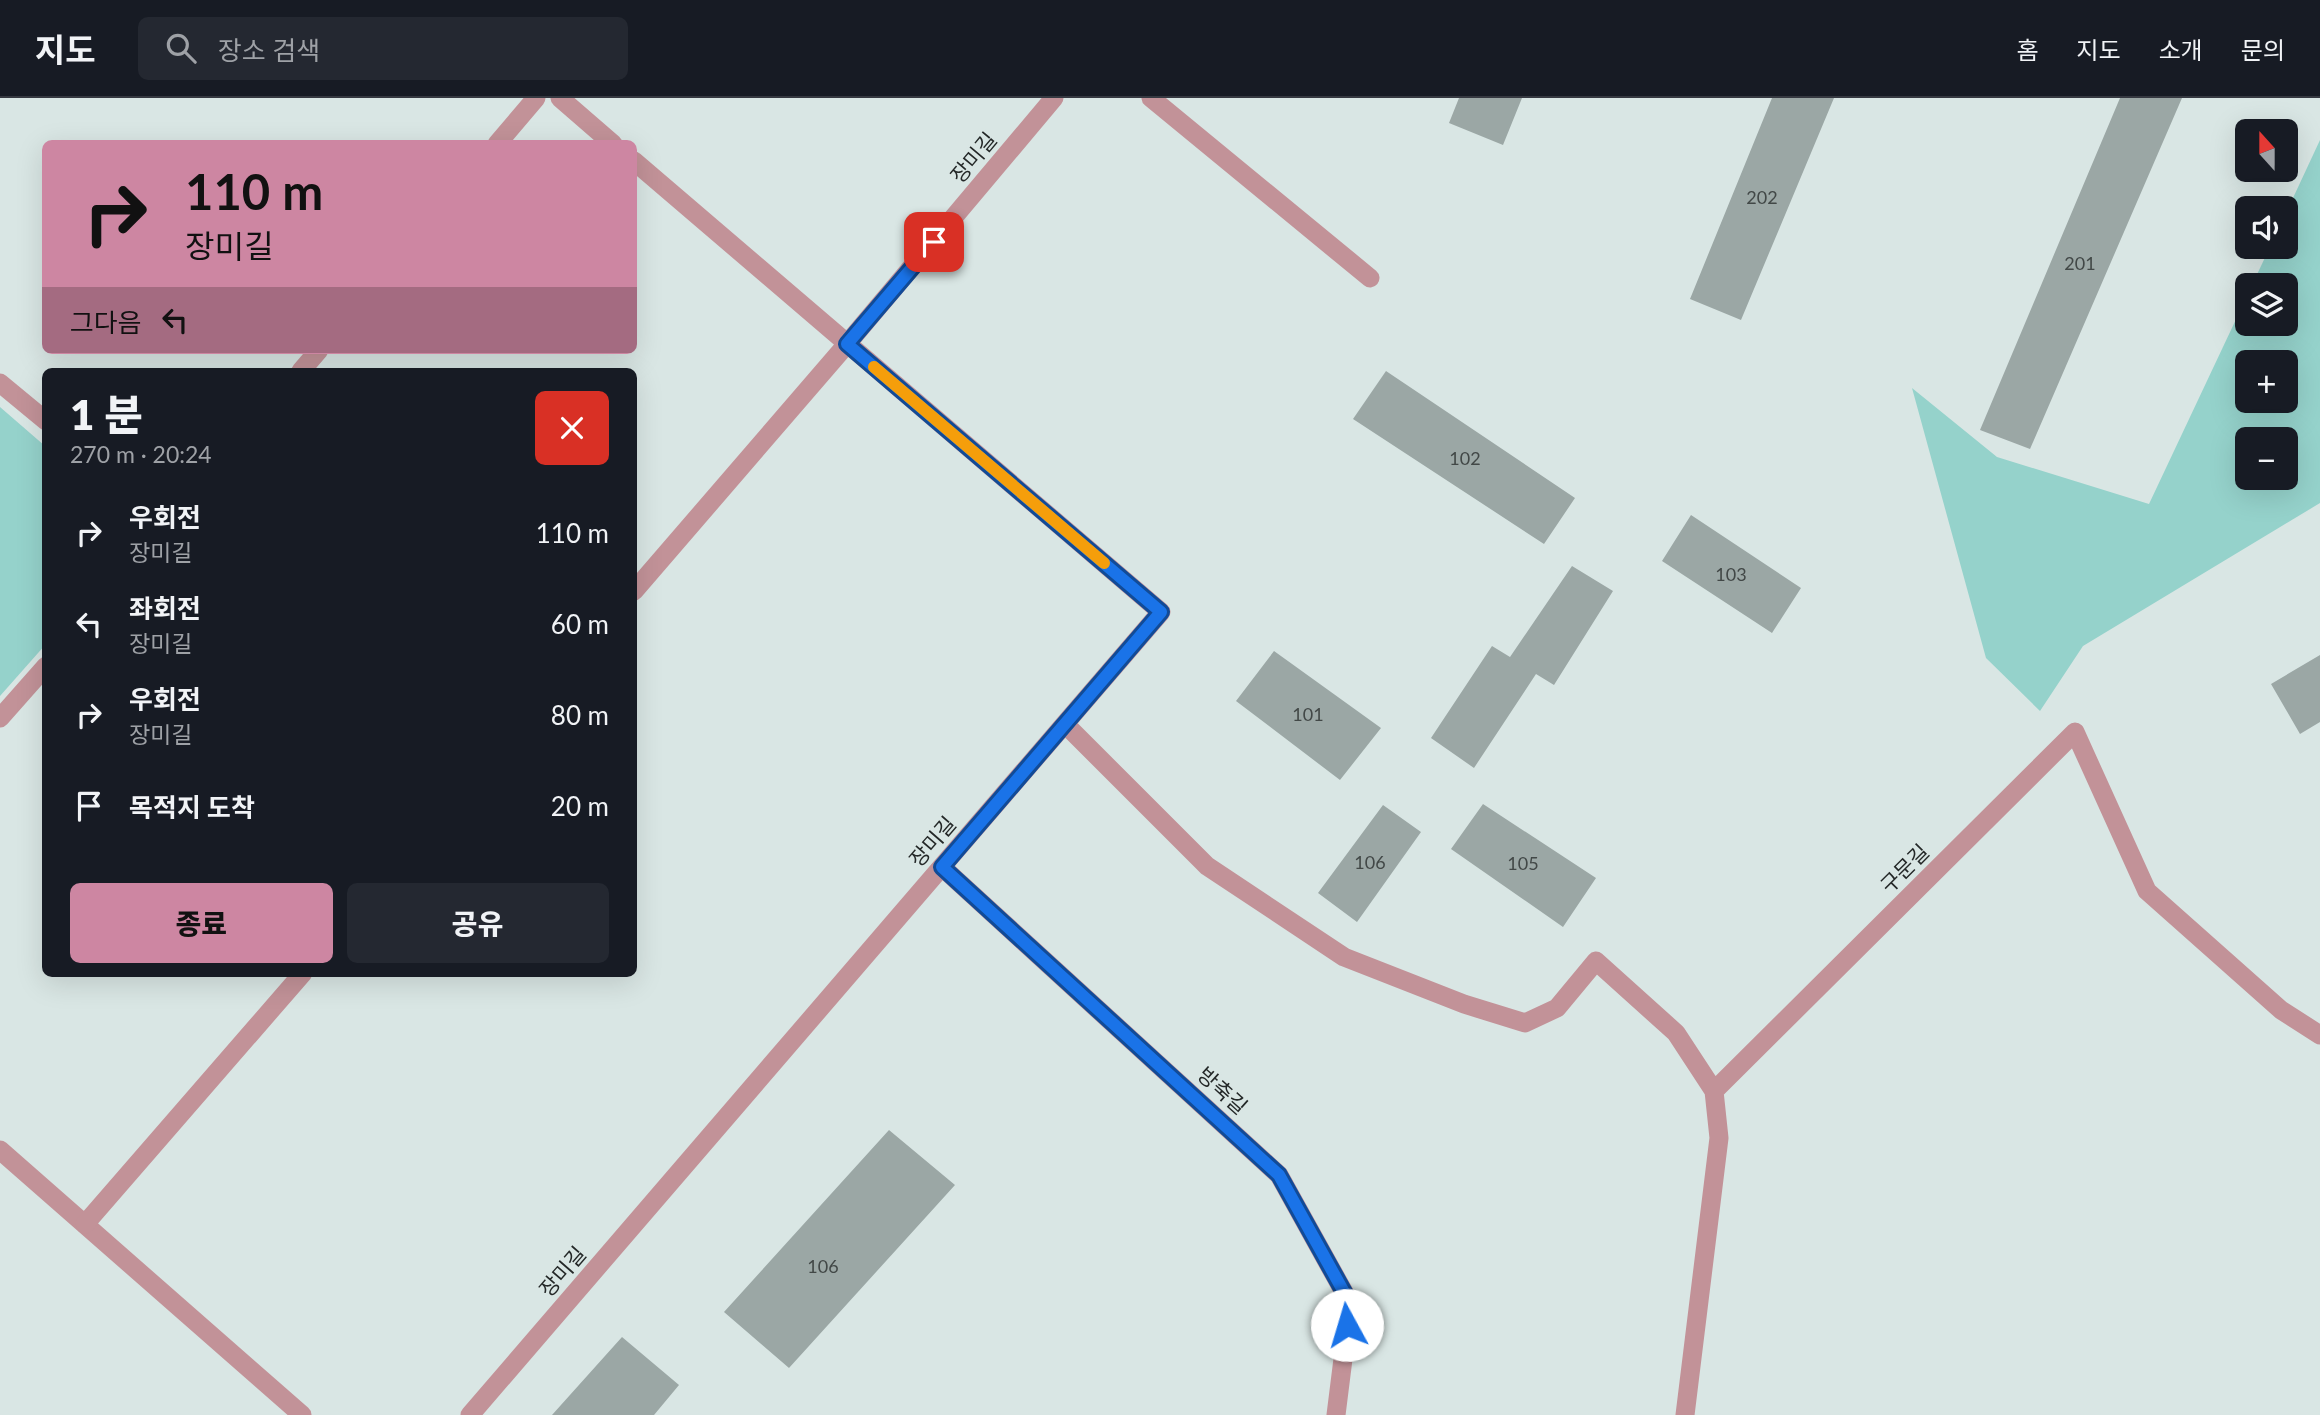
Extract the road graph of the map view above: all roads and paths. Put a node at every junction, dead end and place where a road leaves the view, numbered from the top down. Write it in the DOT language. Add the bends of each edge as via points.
graph roads {
  1 [pos="536,98"];
  2 [pos="560,98"];
  3 [pos="1054,98"];
  4 [pos="1151,98"];
  5 [pos="500,140"];
  6 [pos="608,140"];
  7 [pos="637,164"];
  8 [pos="1370,278"];
  9 [pos="847,344"];
  10 [pos="316,354"];
  11 [pos="304,368"];
  12 [pos="0,383"];
  13 [pos="42,418"];
  14 [pos="637,588"];
  15 [pos="42,671"];
  16 [pos="0,718"];
  17 [pos="1065,724"];
  18 [pos="942,867"];
  19 [pos="300,977"];
  20 [pos="2320,1035"];
  21 [pos="1714,1091"];
  22 [pos="0,1150"];
  23 [pos="85,1224"];
  24 [pos="302,1415"];
  25 [pos="470,1415"];
  26 [pos="1336,1415"];
  27 [pos="1685,1415"];
  1 -- 5 [label="street"];
  2 -- 6 [label="street"];
  3 -- 9 [label="street, 장미길"];
  4 -- 8 [label="street"];
  7 -- 9 [label="street"];
  9 -- 14 [label="street, 장미길"];
  9 -- 17 [label="street, 장미길" via="1161,612"];
  10 -- 11 [label="street"];
  12 -- 13 [label="street"];
  15 -- 16 [label="street"];
  17 -- 18 [label="street, 장미길"];
  17 -- 21 [label="street" via="1207,866 1344,957 1525,1023 1557,1008 1596,961 1676,1033"];
  18 -- 25 [label="street, 장미길"];
  18 -- 26 [label="street, 방축길" via="1279,1175 1350,1303"];
  19 -- 23 [label="street"];
  20 -- 21 [label="street, 구문길" via="2281,1010 2147,891 2075,732"];
  21 -- 27 [label="street" via="1720,1138"];
  22 -- 23 [label="street"];
  23 -- 24 [label="street"];
}
